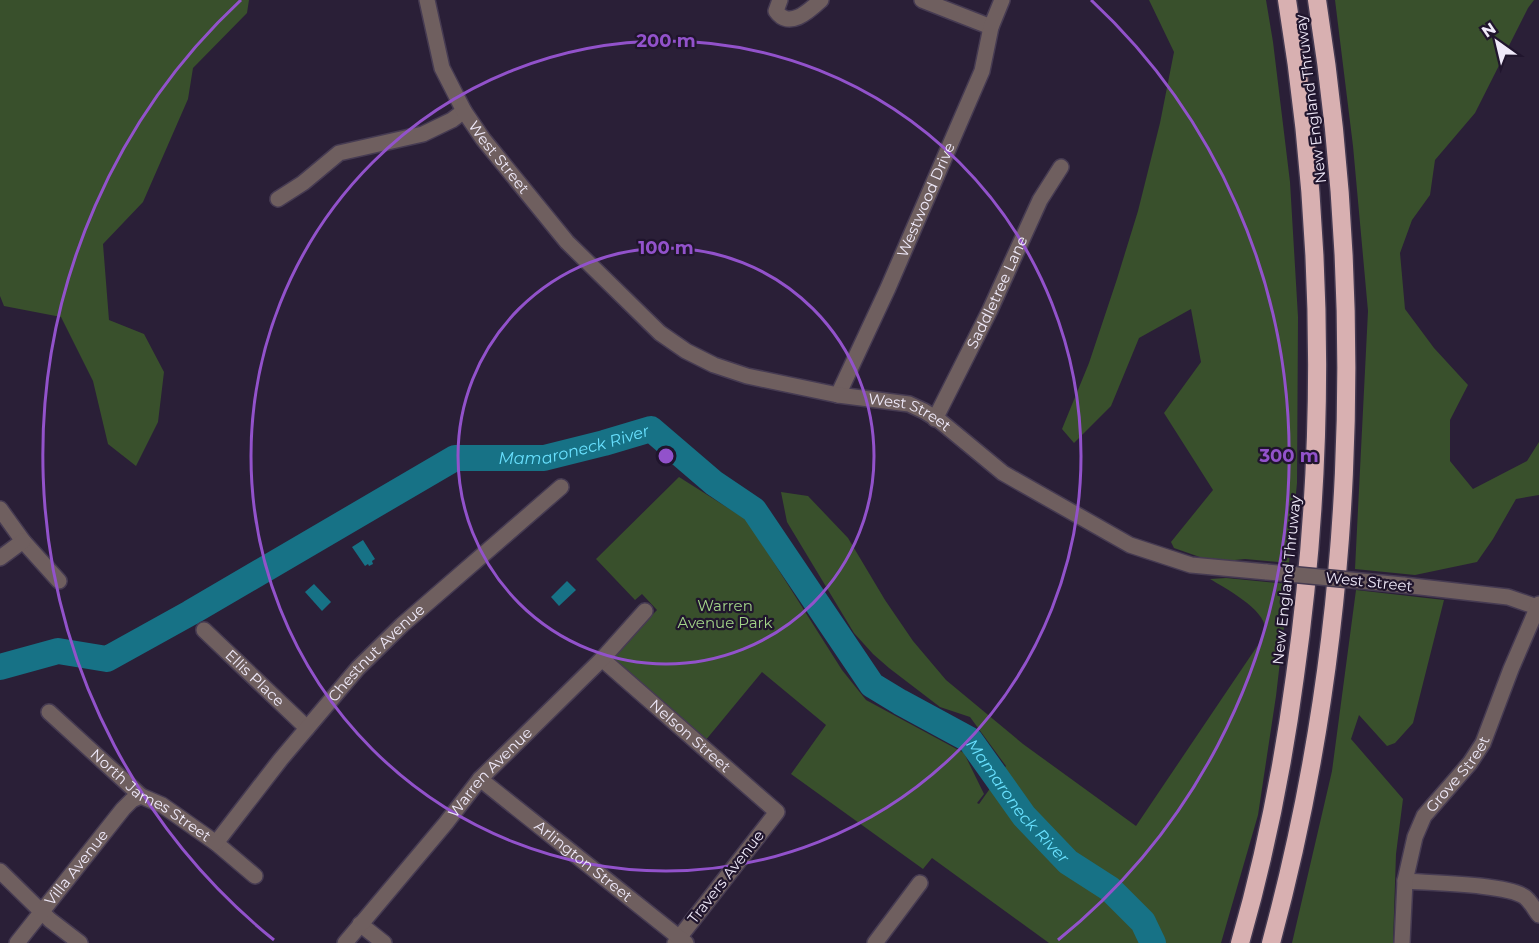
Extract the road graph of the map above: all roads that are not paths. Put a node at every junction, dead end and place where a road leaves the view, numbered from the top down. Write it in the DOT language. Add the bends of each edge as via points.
graph roads {
  1 [pos="427,0"];
  2 [pos="780,0"];
  3 [pos="821,0"];
  4 [pos="922,0"];
  5 [pos="1002,0"];
  6 [pos="1287,0"];
  7 [pos="1317,0"];
  8 [pos="991,27"];
  9 [pos="464,111"];
  10 [pos="1061,167"];
  11 [pos="278,199"];
  12 [pos="838,395"];
  13 [pos="935,419"];
  14 [pos="561,487"];
  15 [pos="0,509"];
  16 [pos="23,541"];
  17 [pos="0,558"];
  18 [pos="59,581"];
  19 [pos="1538,606"];
  20 [pos="645,611"];
  21 [pos="204,630"];
  22 [pos="602,659"];
  23 [pos="49,712"];
  24 [pos="307,728"];
  25 [pos="480,779"];
  26 [pos="141,796"];
  27 [pos="777,812"];
  28 [pos="216,843"];
  29 [pos="0,871"];
  30 [pos="255,876"];
  31 [pos="1406,881"];
  32 [pos="920,883"];
  33 [pos="42,911"];
  34 [pos="1539,915"];
  35 [pos="360,924"];
  36 [pos="680,941"];
  37 [pos="17,943"];
  38 [pos="80,943"];
  39 [pos="345,943"];
  40 [pos="384,943"];
  41 [pos="875,943"];
  42 [pos="1240,943"];
  43 [pos="1271,943"];
  44 [pos="1402,943"];
  1 -- 9 [label="street, West Street" via="442,68"];
  2 -- 3 [label="street" via="776,11 786,19 800,17"];
  4 -- 8 [label="street"];
  5 -- 8 [label="street, Westwood Drive"];
  6 -- 42 [label="highway, New England Thruway" via="1305,131 1313,231 1318,385 1314,486 1305,598 1286,737 1267,836"];
  7 -- 43 [label="highway, New England Thruway" via="1332,105 1343,236 1347,356 1344,488 1336,590 1319,718"];
  8 -- 12 [label="street, Westwood Drive" via="982,71"];
  9 -- 11 [label="street" via="423,134 339,153"];
  9 -- 12 [label="street, West Street" via="567,242 660,333 714,365"];
  10 -- 13 [label="street, Saddletree Lane" via="1040,200"];
  12 -- 13 [label="street, West Street" via="909,404"];
  13 -- 19 [label="street, West Street, bridge" via="1003,473 1130,545 1191,564 1508,597"];
  14 -- 24 [label="street, Chestnut Avenue" via="402,625 358,668"];
  15 -- 16 [label="street"];
  16 -- 17 [label="street"];
  16 -- 18 [label="street"];
  19 -- 31 [label="street, Grove Street" via="1483,743 1424,816"];
  20 -- 22 [label="street, Warren Avenue"];
  21 -- 24 [label="street, Ellis Place"];
  22 -- 25 [label="street, Warren Avenue"];
  22 -- 27 [label="street, Nelson Street"];
  23 -- 26 [label="street, North James Street"];
  24 -- 28 [label="street, Chestnut Avenue"];
  25 -- 35 [label="street, Warren Avenue"];
  25 -- 36 [label="street, Arlington Street"];
  26 -- 28 [label="street, North James Street" via="162,805"];
  26 -- 33 [label="street, Villa Avenue" via="123,809"];
  27 -- 36 [label="street, Travers Avenue"];
  28 -- 30 [label="street, North James Street"];
  29 -- 33 [label="street"];
  31 -- 34 [label="street" via="1518,893 1527,898"];
  31 -- 44 [label="street, Grove Street"];
  32 -- 41 [label="street"];
  33 -- 37 [label="street, Villa Avenue"];
  33 -- 38 [label="street"];
  35 -- 39 [label="street, Warren Avenue"];
  35 -- 40 [label="street"];
}
